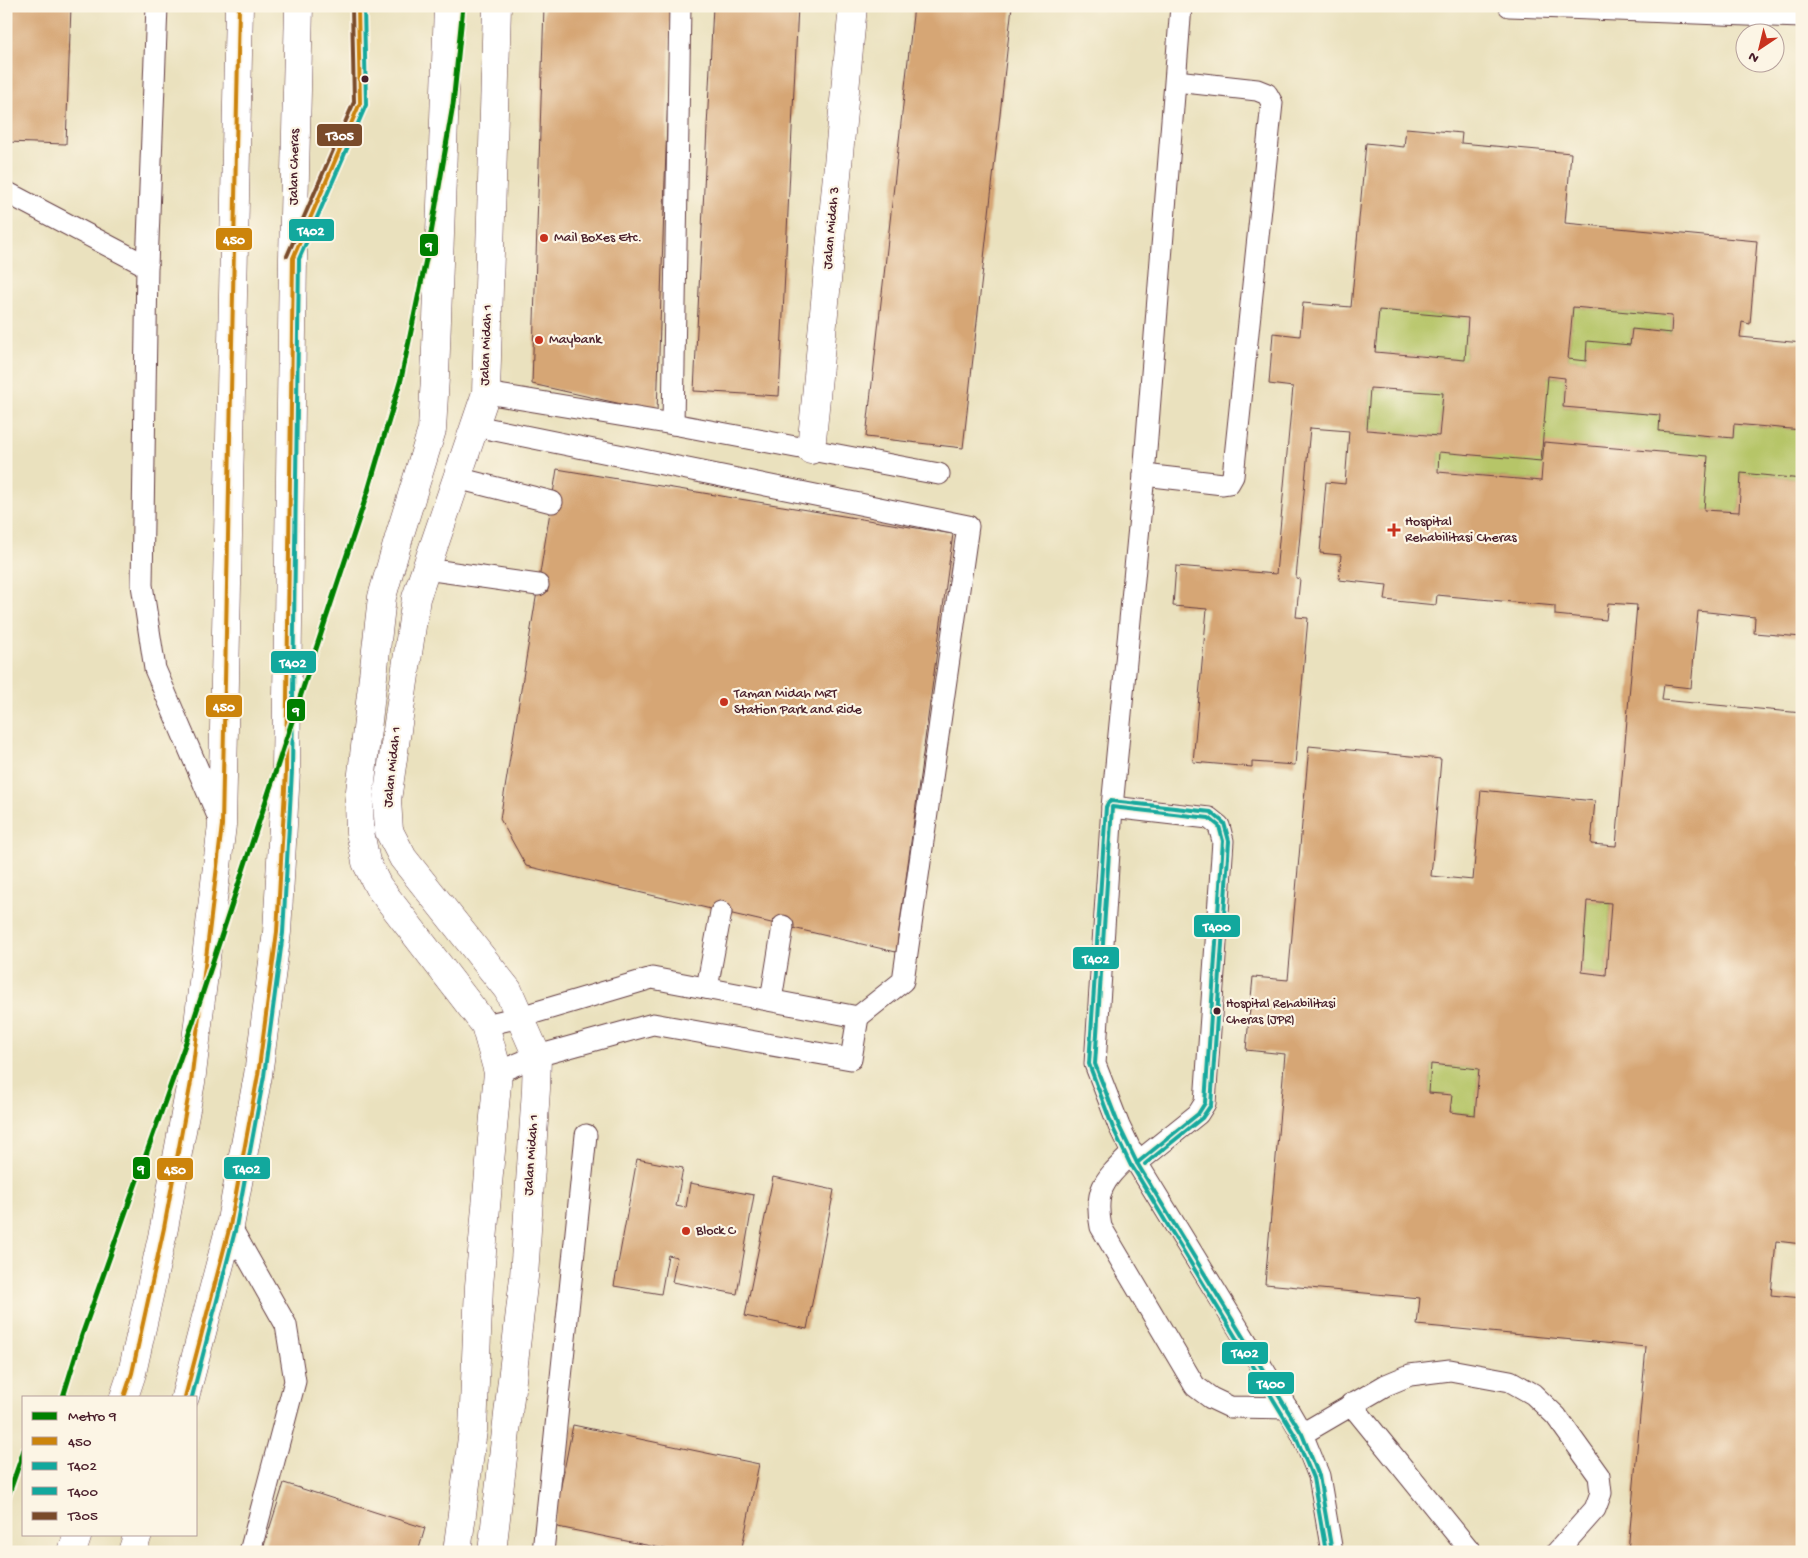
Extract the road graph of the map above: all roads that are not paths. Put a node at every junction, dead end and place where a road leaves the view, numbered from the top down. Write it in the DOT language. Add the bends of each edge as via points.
graph roads {
  1 [pos="157,6"];
  2 [pos="239,6"];
  3 [pos="299,6"];
  4 [pos="448,6"];
  5 [pos="497,6"];
  6 [pos="680,6"];
  7 [pos="853,6"];
  8 [pos="1181,6"];
  9 [pos="1509,6"];
  10 [pos="1802,17"];
  11 [pos="1176,81"];
  12 [pos="6,192"];
  13 [pos="147,266"];
  14 [pos="486,393"];
  15 [pos="673,424"];
  16 [pos="475,426"];
  17 [pos="811,450"];
  18 [pos="939,474"];
  19 [pos="1144,475"];
  20 [pos="457,478"];
  21 [pos="552,502"];
  22 [pos="426,569"];
  23 [pos="538,585"];
  24 [pos="1112,807"];
  25 [pos="222,825"];
  26 [pos="721,912"];
  27 [pos="783,926"];
  28 [pos="707,988"];
  29 [pos="771,1000"];
  30 [pos="520,1017"];
  31 [pos="858,1017"];
  32 [pos="485,1025"];
  33 [pos="537,1056"];
  34 [pos="498,1072"];
  35 [pos="586,1135"];
  36 [pos="1135,1158"];
  37 [pos="230,1226"];
  38 [pos="124,1396"];
  39 [pos="185,1396"];
  40 [pos="1351,1404"];
  41 [pos="1287,1408"];
  42 [pos="1302,1434"];
  43 [pos="77,1536"];
  44 [pos="137,1536"];
  45 [pos="72,1552"];
  46 [pos="132,1552"];
  47 [pos="250,1552"];
  48 [pos="457,1552"];
  49 [pos="492,1552"];
  50 [pos="543,1552"];
  51 [pos="1332,1552"];
  52 [pos="1471,1552"];
  53 [pos="1557,1552"];
  1 -- 13 [label="lane"];
  2 -- 25 [label="main road"];
  3 -- 37 [label="main road, Jalan Cheras" via="286,771 278,932 258,1075"];
  4 -- 32 [label="main road" via="432,430 382,597 359,800 360,832 366,862 378,886"];
  5 -- 14 [label="main road, Jalan Midah 1"];
  6 -- 15 [label="lane"];
  7 -- 17 [label="main road, Jalan Midah 3"];
  8 -- 11 [label="lane"];
  9 -- 10 [label="lane"];
  11 -- 19 [label="lane"];
  11 -- 19 [label="lane" via="1257,90 1267,94 1272,103 1233,476 1229,483 1224,484"];
  12 -- 13 [label="lane"];
  13 -- 25 [label="lane" via="142,585 155,669"];
  14 -- 15 [label="lane"];
  14 -- 16 [label="main road, Jalan Midah 1"];
  15 -- 17 [label="lane"];
  16 -- 20 [label="main road, Jalan Midah 1"];
  16 -- 31 [label="lane" via="968,526 903,981"];
  17 -- 18 [label="lane"];
  19 -- 24 [label="lane"];
  20 -- 21 [label="lane"];
  20 -- 22 [label="main road, Jalan Midah 1"];
  22 -- 23 [label="lane"];
  22 -- 30 [label="main road, Jalan Midah 1" via="416,598 387,800 389,831 403,858 508,990"];
  24 -- 36 [label="lane" via="1095,1064"];
  24 -- 36 [label="lane" via="1209,818 1219,826 1223,841 1205,1103 1198,1114"];
  25 -- 38 [label="main road" via="191,1082 164,1228"];
  26 -- 28 [label="lane"];
  27 -- 29 [label="lane"];
  28 -- 29 [label="lane"];
  28 -- 30 [label="lane" via="652,978"];
  29 -- 31 [label="lane"];
  30 -- 32 [label="lane"];
  30 -- 33 [label="main road, Jalan Midah 1"];
  31 -- 33 [label="lane" via="850,1059 652,1024"];
  32 -- 34 [label="main road"];
  33 -- 34 [label="lane"];
  33 -- 49 [label="main road, Jalan Midah 1" via="524,1277"];
  34 -- 48 [label="main road" via="479,1286 473,1430"];
  35 -- 50 [label="lane"];
  36 -- 41 [label="lane"];
  36 -- 41 [label="lane" via="1107,1179 1100,1192 1098,1212 1101,1227 1195,1386 1230,1407"];
  37 -- 39 [label="main road, Jalan Cheras"];
  37 -- 47 [label="lane" via="286,1325 294,1381"];
  40 -- 42 [label="lane"];
  40 -- 52 [label="lane"];
  40 -- 53 [label="lane" via="1410,1375 1450,1370 1510,1381 1533,1394 1556,1416 1599,1476 1601,1493 1595,1509"];
  41 -- 42 [label="lane"];
  42 -- 51 [label="lane" via="1319,1476"];
  43 -- 45 [label="main road"];
  44 -- 46 [label="main road"];
}
